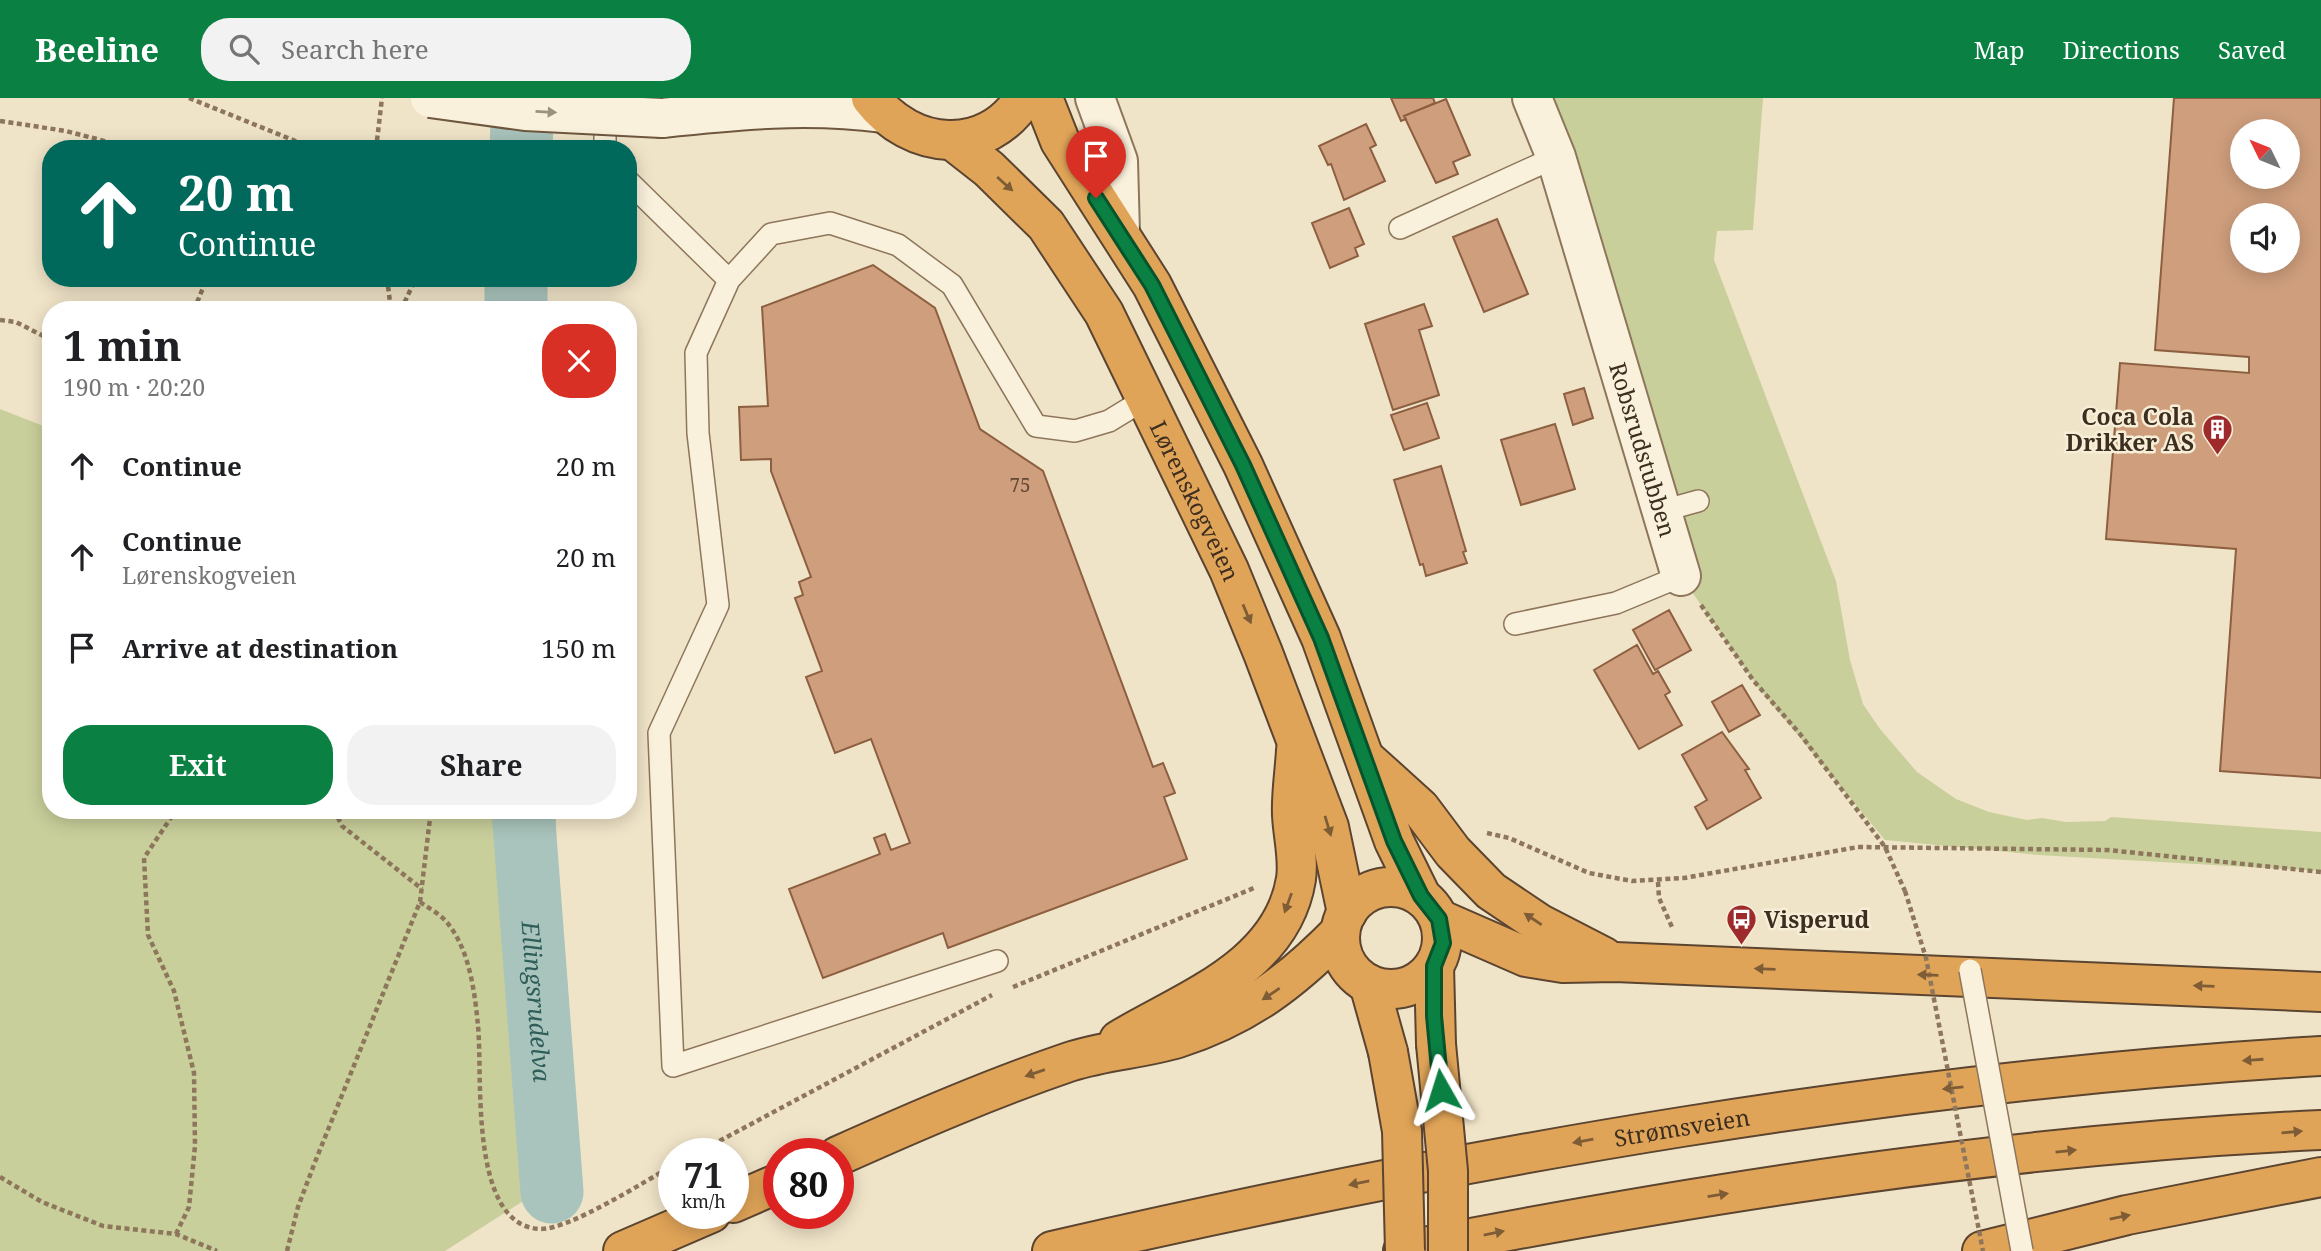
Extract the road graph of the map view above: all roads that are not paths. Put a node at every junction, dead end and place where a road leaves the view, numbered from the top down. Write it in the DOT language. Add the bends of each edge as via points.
graph roads {
  1 [pos="430,98"];
  2 [pos="605,98"];
  3 [pos="1024,98"];
  4 [pos="1043,98"];
  5 [pos="1095,98"];
  6 [pos="1532,98"];
  7 [pos="877,106"];
  8 [pos="605,140"];
  9 [pos="952,140"];
  10 [pos="1556,157"];
  11 [pos="637,190"];
  12 [pos="1400,228"];
  13 [pos="1120,233"];
  14 [pos="729,280"];
  15 [pos="1145,399"];
  16 [pos="1698,501"];
  17 [pos="1662,511"];
  18 [pos="1681,576"];
  19 [pos="1514,624"];
  20 [pos="1297,738"];
  21 [pos="1367,761"];
  22 [pos="1430,907"];
  23 [pos="1343,923"];
  24 [pos="997,961"];
  25 [pos="1615,962"];
  26 [pos="1434,966"];
  27 [pos="1970,970"];
  28 [pos="1368,984"];
  29 [pos="2321,992"];
  30 [pos="1099,1051"];
  31 [pos="2321,1056"];
  32 [pos="2321,1130"];
  33 [pos="854,1149"];
  34 [pos="2321,1177"];
  35 [pos="674,1229"];
  36 [pos="623,1251"];
  37 [pos="1052,1251"];
  38 [pos="1404,1251"];
  39 [pos="1448,1251"];
  40 [pos="1983,1251"];
  41 [pos="2022,1251"];
  1 -- 7 [label="street, one-way, bridge" via="525,111 662,118 794,107"];
  2 -- 8 [label="lane"];
  3 -- 9 [label="highway" via="1004,121 979,135"];
  4 -- 13 [label="highway" via="1060,141"];
  5 -- 13 [label="street" via="1118,161"];
  6 -- 10 [label="street, Robsrudstubben"];
  7 -- 9 [label="highway" via="914,134"];
  9 -- 15 [label="highway, Lørenskogveien, one-way" via="1046,225 1104,313"];
  10 -- 12 [label="lane"];
  10 -- 17 [label="street, Robsrudstubben"];
  11 -- 14 [label="lane"];
  13 -- 21 [label="highway" via="1158,296 1243,465 1321,638"];
  14 -- 15 [label="lane" via="771,234 830,223 898,245 952,285 1036,426 1075,431 1109,421"];
  14 -- 24 [label="lane" via="696,353 698,433 718,605 659,733 673,1066"];
  15 -- 20 [label="highway, Lørenskogveien, one-way" via="1228,570"];
  16 -- 17 [label="lane"];
  17 -- 18 [label="street, Robsrudstubben"];
  18 -- 19 [label="lane" via="1616,603"];
  20 -- 23 [label="highway, Lørenskogveien, one-way" via="1329,827"];
  20 -- 30 [label="highway, one-way" via="1292,813 1296,879 1270,939 1244,966"];
  21 -- 22 [label="highway" via="1394,841"];
  25 -- 21 [label="highway, one-way" via="1569,941 1491,891 1452,852 1420,808"];
  22 -- 23 [label="highway" via="1408,889 1380,888 1355,901"];
  22 -- 25 [label="highway" via="1526,957 1563,963"];
  22 -- 26 [label="highway" via="1443,943"];
  23 -- 28 [label="highway" via="1341,948 1346,963"];
  23 -- 30 [label="highway, one-way" via="1284,986 1258,1003 1176,1038"];
  29 -- 25 [label="highway, one-way"];
  26 -- 28 [label="highway" via="1422,980 1405,988"];
  26 -- 39 [label="highway, bridge" via="1448,1171"];
  27 -- 41 [label="lane, bridge"];
  28 -- 38 [label="highway, bridge" via="1388,1052 1402,1131"];
  30 -- 33 [label="highway, one-way" via="1018,1079"];
  31 -- 37 [label="highway, Strømsveien, one-way" via="2122,1069 1783,1109 1485,1158"];
  38 -- 32 [label="highway, one-way" via="1648,1206 1918,1166"];
  40 -- 34 [label="highway, one-way" via="2114,1218"];
  35 -- 36 [label="highway"];
}
